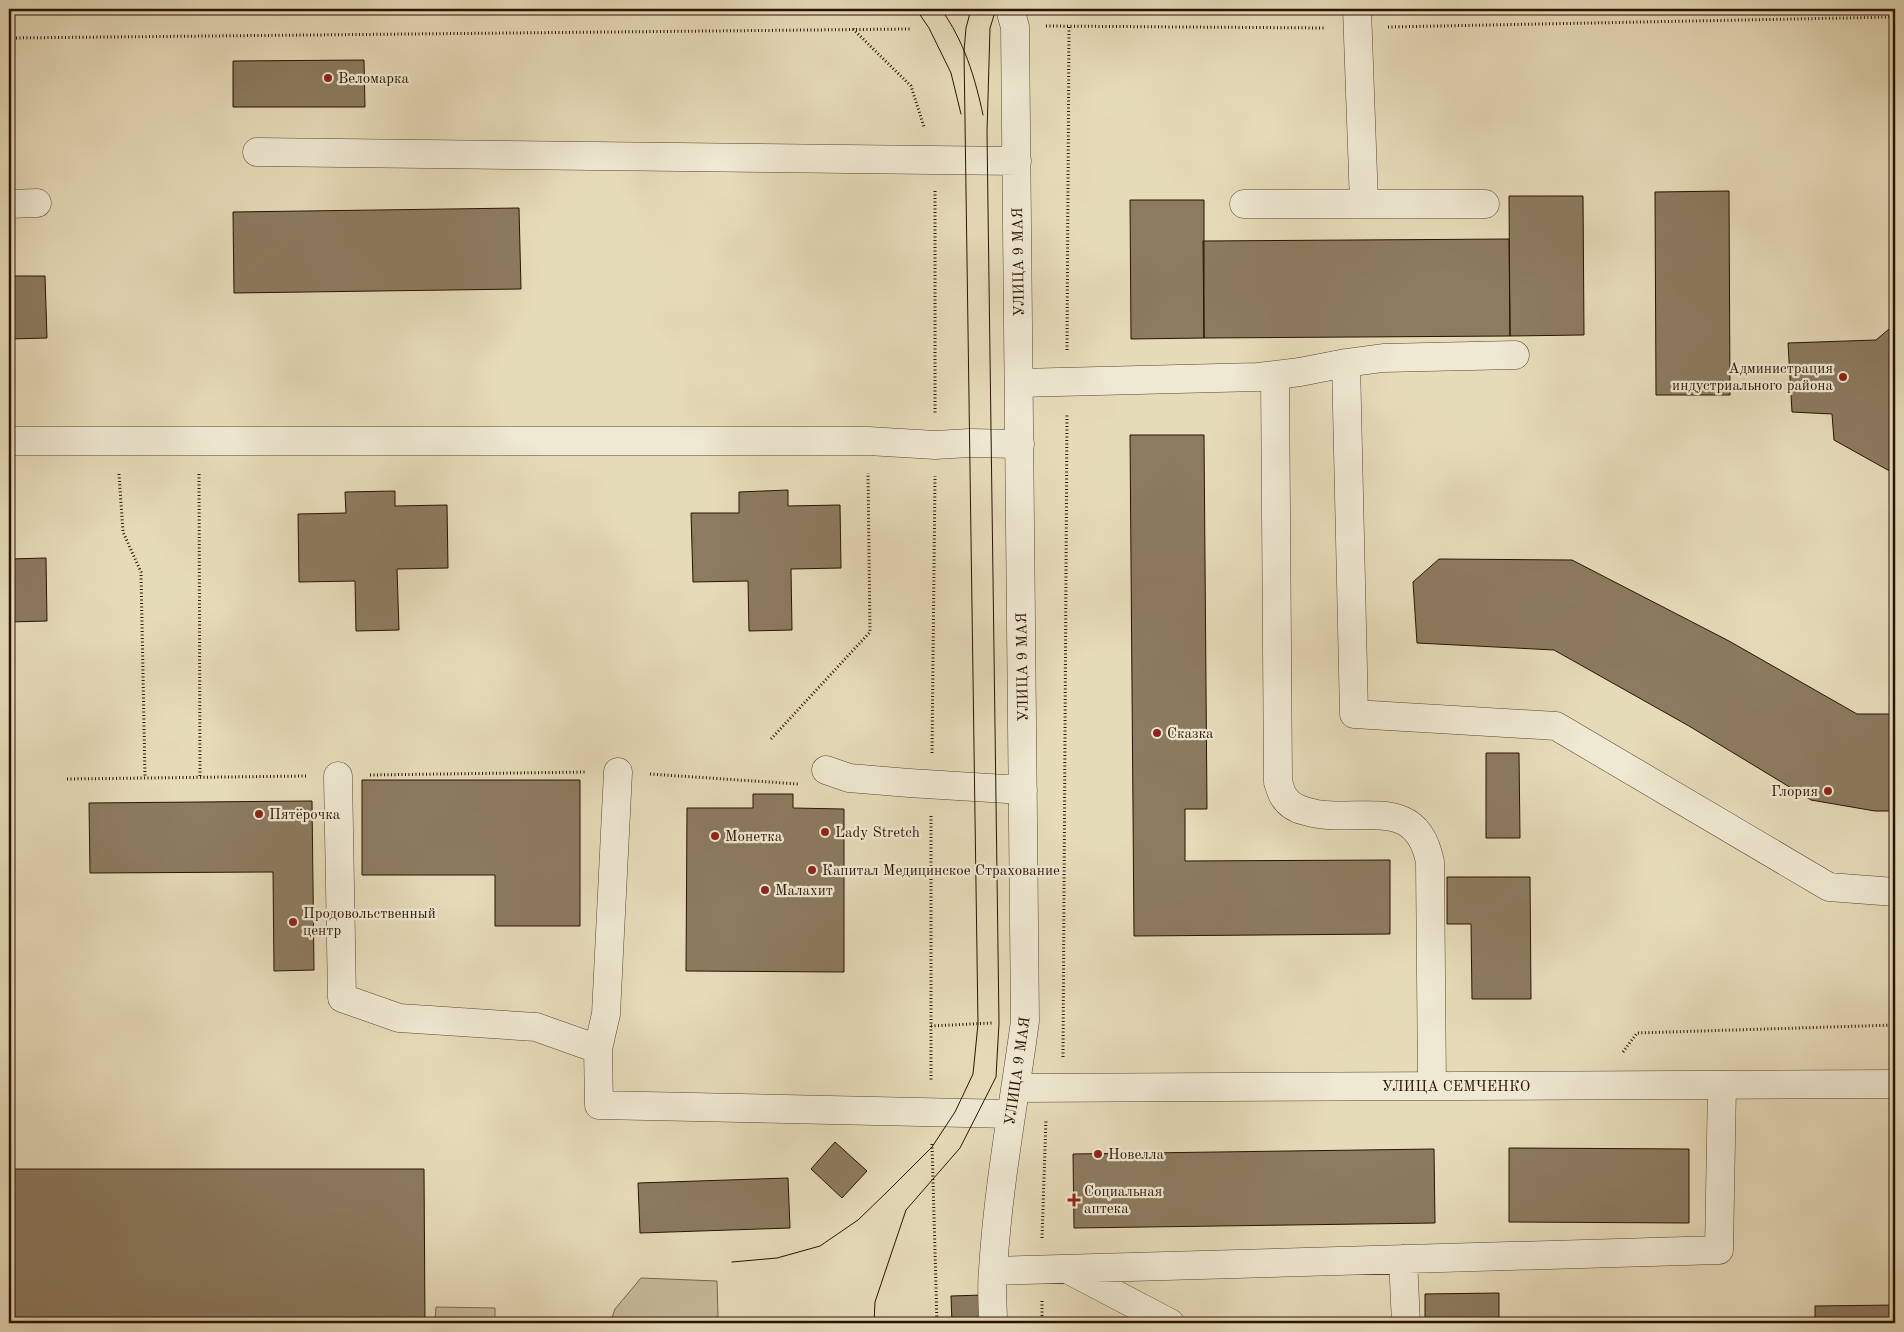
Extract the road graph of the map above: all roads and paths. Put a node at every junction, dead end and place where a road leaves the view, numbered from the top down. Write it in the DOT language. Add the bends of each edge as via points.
graph roads {
  1 [pos="1010,9"];
  2 [pos="1895,17"];
  3 [pos="1356,18"];
  4 [pos="1046,26"];
  5 [pos="1069,26"];
  6 [pos="910,28"];
  7 [pos="853,29"];
  8 [pos="9,38"];
  9 [pos="257,152"];
  10 [pos="935,161"];
  11 [pos="1017,161"];
  12 [pos="37,203"];
  13 [pos="1364,203"];
  14 [pos="9,204"];
  15 [pos="1244,204"];
  16 [pos="1485,204"];
  17 [pos="1515,355"];
  18 [pos="1346,363"];
  19 [pos="1275,376"];
  20 [pos="1067,382"];
  21 [pos="1019,383"];
  22 [pos="199,440"];
  23 [pos="9,441"];
  24 [pos="117,441"];
  25 [pos="868,441"];
  26 [pos="1020,444"];
  27 [pos="936,445"];
  28 [pos="771,739"];
  29 [pos="826,770"];
  30 [pos="618,772"];
  31 [pos="338,776"];
  32 [pos="145,777"];
  33 [pos="200,777"];
  34 [pos="67,779"];
  35 [pos="765,782"];
  36 [pos="931,785"];
  37 [pos="1023,790"];
  38 [pos="1895,892"];
  39 [pos="1895,1026"];
  40 [pos="598,1049"];
  41 [pos="1895,1084"];
  42 [pos="1722,1085"];
  43 [pos="1432,1086"];
  44 [pos="1598,1086"];
  45 [pos="1016,1088"];
  46 [pos="1063,1088"];
  47 [pos="932,1111"];
  48 [pos="1011,1114"];
  49 [pos="1403,1259"];
  50 [pos="1041,1269"];
  51 [pos="1068,1269"];
  52 [pos="992,1271"];
  53 [pos="937,1323"];
  54 [pos="992,1323"];
  55 [pos="1042,1323"];
  56 [pos="1170,1323"];
  57 [pos="1406,1323"];
  1 -- 11 [label="street, УЛИЦА 9 МАЯ" via="1015,27"];
  2 -- 3 [label="path"];
  3 -- 5 [label="path"];
  3 -- 13 [label="street"];
  4 -- 5 [label="path"];
  5 -- 20 [label="path"];
  6 -- 7 [label="path"];
  7 -- 8 [label="path"];
  7 -- 10 [label="path" via="911,86"];
  9 -- 10 [label="street"];
  10 -- 11 [label="street"];
  10 -- 27 [label="path"];
  11 -- 21 [label="street, УЛИЦА 9 МАЯ"];
  12 -- 14 [label="street"];
  13 -- 15 [label="street"];
  13 -- 16 [label="street"];
  17 -- 18 [label="street" via="1382,358"];
  18 -- 19 [label="street"];
  18 -- 38 [label="street" via="1354,714 1556,726 1829,887"];
  19 -- 20 [label="street"];
  19 -- 43 [label="street" via="1278,782 1284,797 1294,808 1319,816 1392,816 1408,822 1421,834 1430,862"];
  20 -- 21 [label="street"];
  20 -- 46 [label="path"];
  21 -- 26 [label="street, УЛИЦА 9 МАЯ"];
  22 -- 24 [label="street"];
  22 -- 25 [label="street"];
  22 -- 33 [label="path"];
  23 -- 24 [label="street"];
  24 -- 32 [label="path" via="123,532 141,572"];
  25 -- 27 [label="street"];
  25 -- 28 [label="path" via="870,632"];
  26 -- 27 [label="street"];
  26 -- 37 [label="street, УЛИЦА 9 МАЯ"];
  27 -- 36 [label="path"];
  29 -- 36 [label="street" via="849,778"];
  30 -- 31 [label="path"];
  30 -- 35 [label="path"];
  30 -- 40 [label="street" via="606,1014"];
  31 -- 33 [label="path"];
  31 -- 40 [label="street" via="342,998 399,1018 536,1027"];
  32 -- 33 [label="path"];
  32 -- 34 [label="path"];
  36 -- 37 [label="street"];
  36 -- 47 [label="path"];
  37 -- 45 [label="street, УЛИЦА 9 МАЯ" via="1025,1020"];
  39 -- 44 [label="path" via="1636,1033"];
  40 -- 47 [label="street" via="599,1105"];
  41 -- 42 [label="street, УЛИЦА СЕМЧЕНКО"];
  42 -- 44 [label="street, УЛИЦА СЕМЧЕНКО"];
  42 -- 49 [label="street" via="1720,1250"];
  43 -- 44 [label="street, УЛИЦА СЕМЧЕНКО"];
  43 -- 46 [label="street, УЛИЦА СЕМЧЕНКО"];
  45 -- 46 [label="street, УЛИЦА СЕМЧЕНКО"];
  45 -- 48 [label="street, УЛИЦА 9 МАЯ"];
  46 -- 50 [label="path" via="1046,1117"];
  47 -- 48 [label="street"];
  47 -- 53 [label="path"];
  48 -- 52 [label="street, УЛИЦА 9 МАЯ"];
  49 -- 51 [label="street"];
  49 -- 57 [label="street"];
  50 -- 51 [label="street"];
  50 -- 52 [label="street"];
  50 -- 55 [label="path"];
  51 -- 56 [label="street"];
  52 -- 54 [label="street, УЛИЦА 9 МАЯ"];
}
